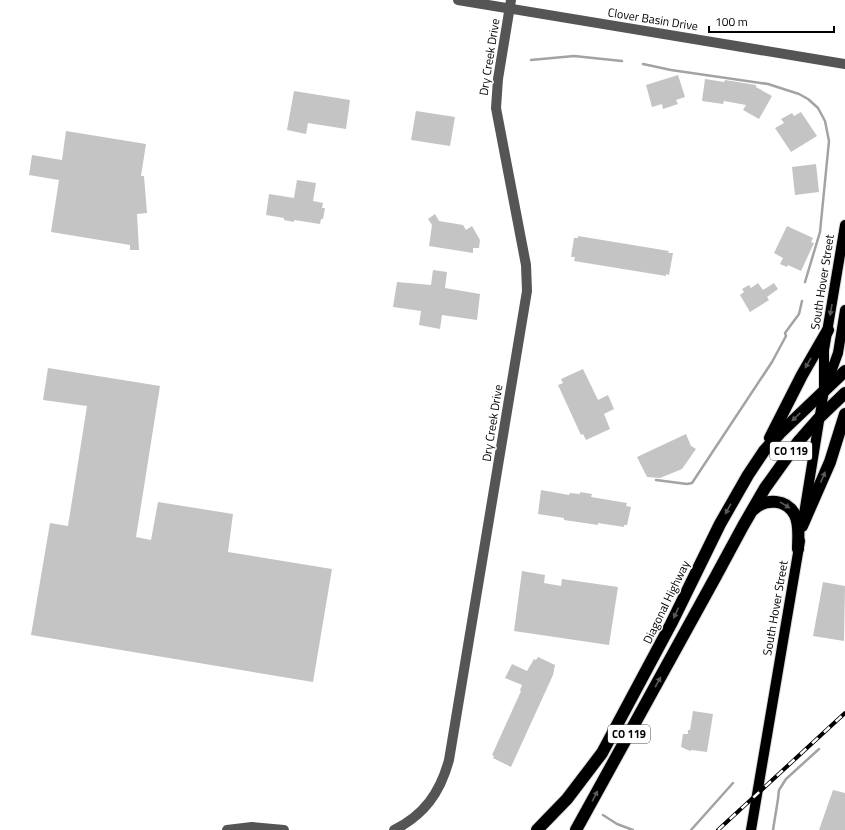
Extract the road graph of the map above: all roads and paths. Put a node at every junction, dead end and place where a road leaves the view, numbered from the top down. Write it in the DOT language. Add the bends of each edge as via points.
graph roads {
  1 [pos="458,0"];
  2 [pos="511,5"];
  3 [pos="845,64"];
  4 [pos="845,225"];
  5 [pos="845,310"];
  6 [pos="828,330"];
  7 [pos="845,371"];
  8 [pos="824,390"];
  9 [pos="845,393"];
  10 [pos="845,414"];
  11 [pos="820,417"];
  12 [pos="764,451"];
  13 [pos="750,512"];
  14 [pos="802,526"];
  15 [pos="798,549"];
  16 [pos="227,830"];
  17 [pos="284,830"];
  18 [pos="394,830"];
  19 [pos="537,830"];
  20 [pos="576,830"];
  21 [pos="751,830"];
  1 -- 2 [label="street, Clover Basin Drive"];
  2 -- 3 [label="street, Clover Basin Drive"];
  2 -- 18 [label="street, Dry Creek Drive" via="497,84 496,108 526,265 526,298 449,760 442,781 427,805 416,817"];
  4 -- 6 [label="main road, South Hover Street, one-way"];
  5 -- 8 [label="main road, South Hover Street" via="838,353"];
  6 -- 8 [label="main road, South Hover Street" via="824,350"];
  6 -- 12 [label="highway, one-way"];
  7 -- 8 [label="highway, CO 119"];
  8 -- 11 [label="main road, South Hover Street"];
  8 -- 12 [label="highway, Diagonal Highway / CO 119, one-way"];
  9 -- 11 [label="highway, CO 119"];
  14 -- 10 [label="highway, one-way" via="830,462"];
  11 -- 13 [label="highway, CO 119" via="798,442"];
  11 -- 14 [label="main road, South Hover Street"];
  12 -- 19 [label="highway, Diagonal Highway / CO 119, one-way" via="720,524 671,624 602,753 567,799"];
  13 -- 15 [label="highway, one-way" via="765,502 787,505 795,514 798,525"];
  20 -- 13 [label="highway, CO 119, one-way"];
  14 -- 15 [label="main road, South Hover Street"];
  15 -- 21 [label="main road, South Hover Street"];
  16 -- 17 [label="street" via="252,827"];
}
